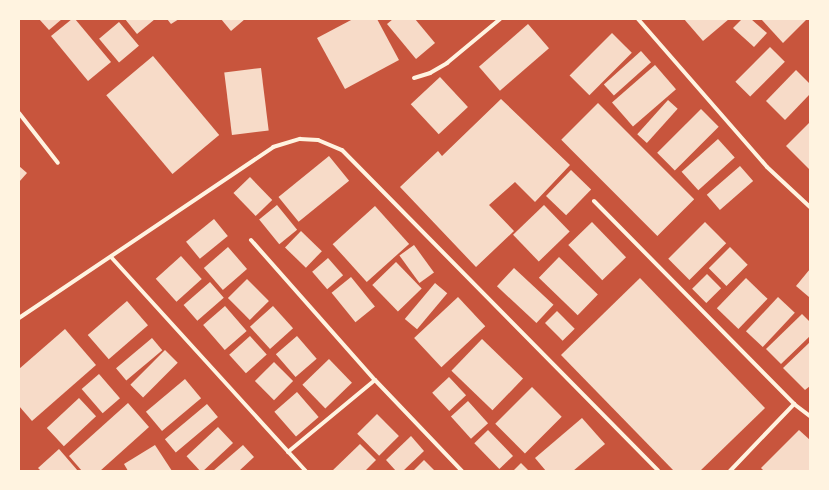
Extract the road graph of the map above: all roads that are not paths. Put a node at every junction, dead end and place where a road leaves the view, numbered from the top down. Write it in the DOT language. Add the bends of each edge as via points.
graph roads {
  1 [pos="500,19"];
  2 [pos="638,19"];
  3 [pos="414,78"];
  4 [pos="19,113"];
  5 [pos="58,162"];
  6 [pos="594,201"];
  7 [pos="810,207"];
  8 [pos="251,240"];
  9 [pos="111,257"];
  10 [pos="19,318"];
  11 [pos="375,380"];
  12 [pos="794,404"];
  13 [pos="810,416"];
  14 [pos="288,452"];
  15 [pos="306,471"];
  16 [pos="462,471"];
  17 [pos="658,471"];
  18 [pos="730,471"];
  1 -- 3 [label="street" via="447,63"];
  2 -- 7 [label="street" via="767,167"];
  4 -- 5 [label="street"];
  6 -- 12 [label="street"];
  8 -- 11 [label="street"];
  9 -- 10 [label="street"];
  9 -- 14 [label="street"];
  9 -- 17 [label="street" via="273,147 300,139 318,140 342,150"];
  11 -- 14 [label="street"];
  11 -- 16 [label="street"];
  12 -- 13 [label="street"];
  12 -- 18 [label="street"];
  14 -- 15 [label="street"];
}
